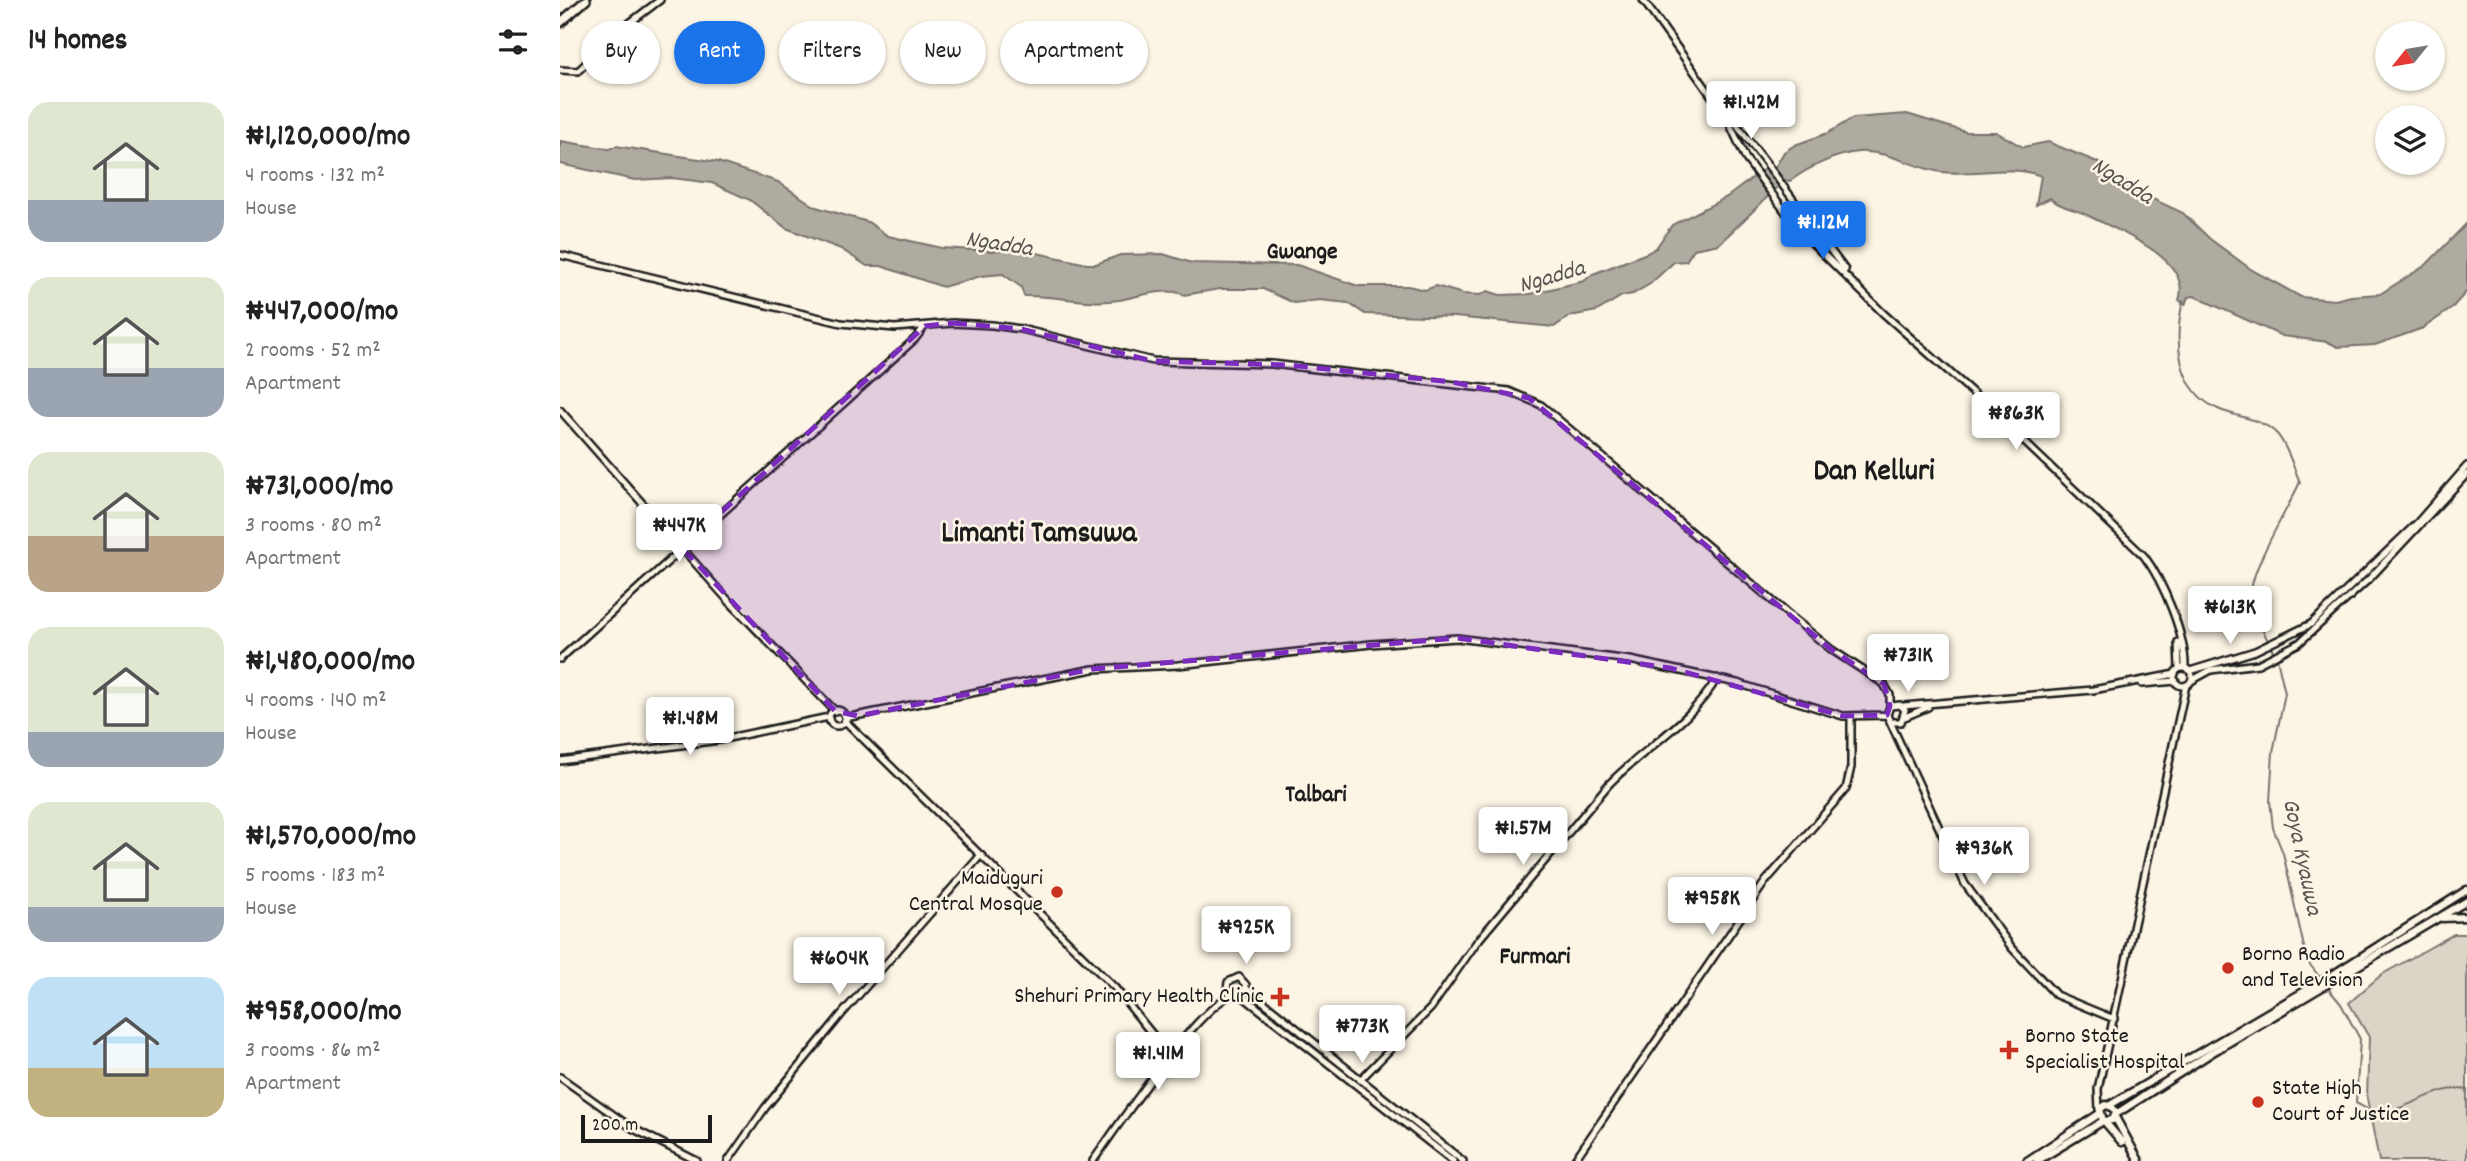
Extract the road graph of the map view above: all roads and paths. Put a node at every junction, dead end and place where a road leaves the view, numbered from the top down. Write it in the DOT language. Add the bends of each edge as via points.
graph roads {
  1 [pos="586,0"];
  2 [pos="660,0"];
  3 [pos="1643,0"];
  4 [pos="579,6"];
  5 [pos="560,11"];
  6 [pos="560,23"];
  7 [pos="560,70"];
  8 [pos="1726,116"];
  9 [pos="560,255"];
  10 [pos="1851,278"];
  11 [pos="925,326"];
  12 [pos="560,411"];
  13 [pos="2467,469"];
  14 [pos="682,548"];
  15 [pos="560,659"];
  16 [pos="2182,670"];
  17 [pos="1717,678"];
  18 [pos="2132,683"];
  19 [pos="2183,683"];
  20 [pos="819,697"];
  21 [pos="1891,706"];
  22 [pos="1903,706"];
  23 [pos="1931,706"];
  24 [pos="835,710"];
  25 [pos="1886,715"];
  26 [pos="844,717"];
  27 [pos="1852,717"];
  28 [pos="1905,717"];
  29 [pos="830,719"];
  30 [pos="1891,722"];
  31 [pos="838,726"];
  32 [pos="854,733"];
  33 [pos="560,761"];
  34 [pos="981,855"];
  35 [pos="2467,890"];
  36 [pos="2467,901"];
  37 [pos="2467,917"];
  38 [pos="2440,918"];
  39 [pos="2335,977"];
  40 [pos="1246,988"];
  41 [pos="1230,992"];
  42 [pos="1241,995"];
  43 [pos="2297,1000"];
  44 [pos="2114,1019"];
  45 [pos="1161,1045"];
  46 [pos="1175,1048"];
  47 [pos="1166,1059"];
  48 [pos="560,1077"];
  49 [pos="1360,1080"];
  50 [pos="2098,1089"];
  51 [pos="2108,1105"];
  52 [pos="2099,1113"];
  53 [pos="2115,1116"];
  54 [pos="2104,1121"];
  55 [pos="698,1161"];
  56 [pos="728,1161"];
  57 [pos="1093,1161"];
  58 [pos="1453,1161"];
  59 [pos="1463,1161"];
  60 [pos="1574,1161"];
  61 [pos="2027,1161"];
  62 [pos="2037,1161"];
  63 [pos="2137,1161"];
  1 -- 4 [label="highway"];
  2 -- 7 [label="main road" via="578,71"];
  3 -- 8 [label="main road"];
  4 -- 5 [label="highway"];
  4 -- 6 [label="highway"];
  8 -- 10 [label="main road"];
  8 -- 10 [label="main road" via="1753,170 1782,210"];
  9 -- 11 [label="main road" via="841,323"];
  10 -- 16 [label="main road" via="2144,555 2160,581 2177,632"];
  11 -- 14 [label="main road" via="915,340"];
  11 -- 21 [label="main road" via="1002,326 1153,361 1360,372 1480,386 1530,398 1832,650 1884,684"];
  12 -- 14 [label="main road"];
  13 -- 16 [label="main road" via="2311,624 2255,651"];
  13 -- 19 [label="main road" via="2370,578 2285,653 2258,664 2211,670"];
  14 -- 15 [label="main road"];
  14 -- 20 [label="main road"];
  16 -- 18 [label="main road"];
  16 -- 19 [label="main road"];
  16 -- 19 [label="main road"];
  17 -- 26 [label="main road" via="1630,660 1457,638 1093,669"];
  17 -- 27 [label="main road"];
  17 -- 49 [label="main road" via="1701,703 1609,783 1476,943 1431,1008"];
  18 -- 19 [label="main road"];
  18 -- 23 [label="main road"];
  19 -- 44 [label="main road"];
  20 -- 24 [label="main road"];
  20 -- 29 [label="main road"];
  21 -- 22 [label="main road"];
  21 -- 25 [label="main road"];
  22 -- 23 [label="main road"];
  22 -- 28 [label="main road"];
  23 -- 28 [label="main road"];
  24 -- 26 [label="main road"];
  24 -- 29 [label="main road"];
  25 -- 27 [label="main road"];
  25 -- 30 [label="main road"];
  26 -- 31 [label="main road"];
  26 -- 32 [label="main road"];
  27 -- 60 [label="main road" via="1846,789 1765,882"];
  28 -- 30 [label="main road"];
  29 -- 31 [label="main road"];
  29 -- 33 [label="main road" via="719,740"];
  30 -- 44 [label="main road" via="1965,884 2012,948 2056,995"];
  31 -- 32 [label="main road"];
  32 -- 34 [label="main road"];
  34 -- 45 [label="main road" via="1115,988"];
  34 -- 56 [label="main road" via="841,1015"];
  35 -- 39 [label="main road"];
  36 -- 38 [label="main road"];
  37 -- 38 [label="main road"];
  38 -- 39 [label="main road"];
  39 -- 43 [label="main road"];
  40 -- 41 [label="main road" via="1244,980 1237,977 1228,982"];
  40 -- 42 [label="main road"];
  40 -- 49 [label="main road"];
  41 -- 42 [label="main road"];
  41 -- 46 [label="main road"];
  42 -- 58 [label="main road"];
  43 -- 51 [label="main road"];
  43 -- 53 [label="main road"];
  44 -- 50 [label="main road"];
  45 -- 46 [label="main road"];
  45 -- 47 [label="main road"];
  46 -- 47 [label="main road"];
  47 -- 57 [label="main road"];
  48 -- 55 [label="main road" via="632,1128"];
  49 -- 59 [label="main road"];
  50 -- 51 [label="main road"];
  50 -- 52 [label="main road"];
  51 -- 52 [label="main road"];
  51 -- 53 [label="main road"];
  52 -- 54 [label="main road"];
  52 -- 61 [label="main road"];
  53 -- 54 [label="main road"];
  53 -- 63 [label="main road"];
  54 -- 62 [label="main road"];
  54 -- 63 [label="main road"];
}
